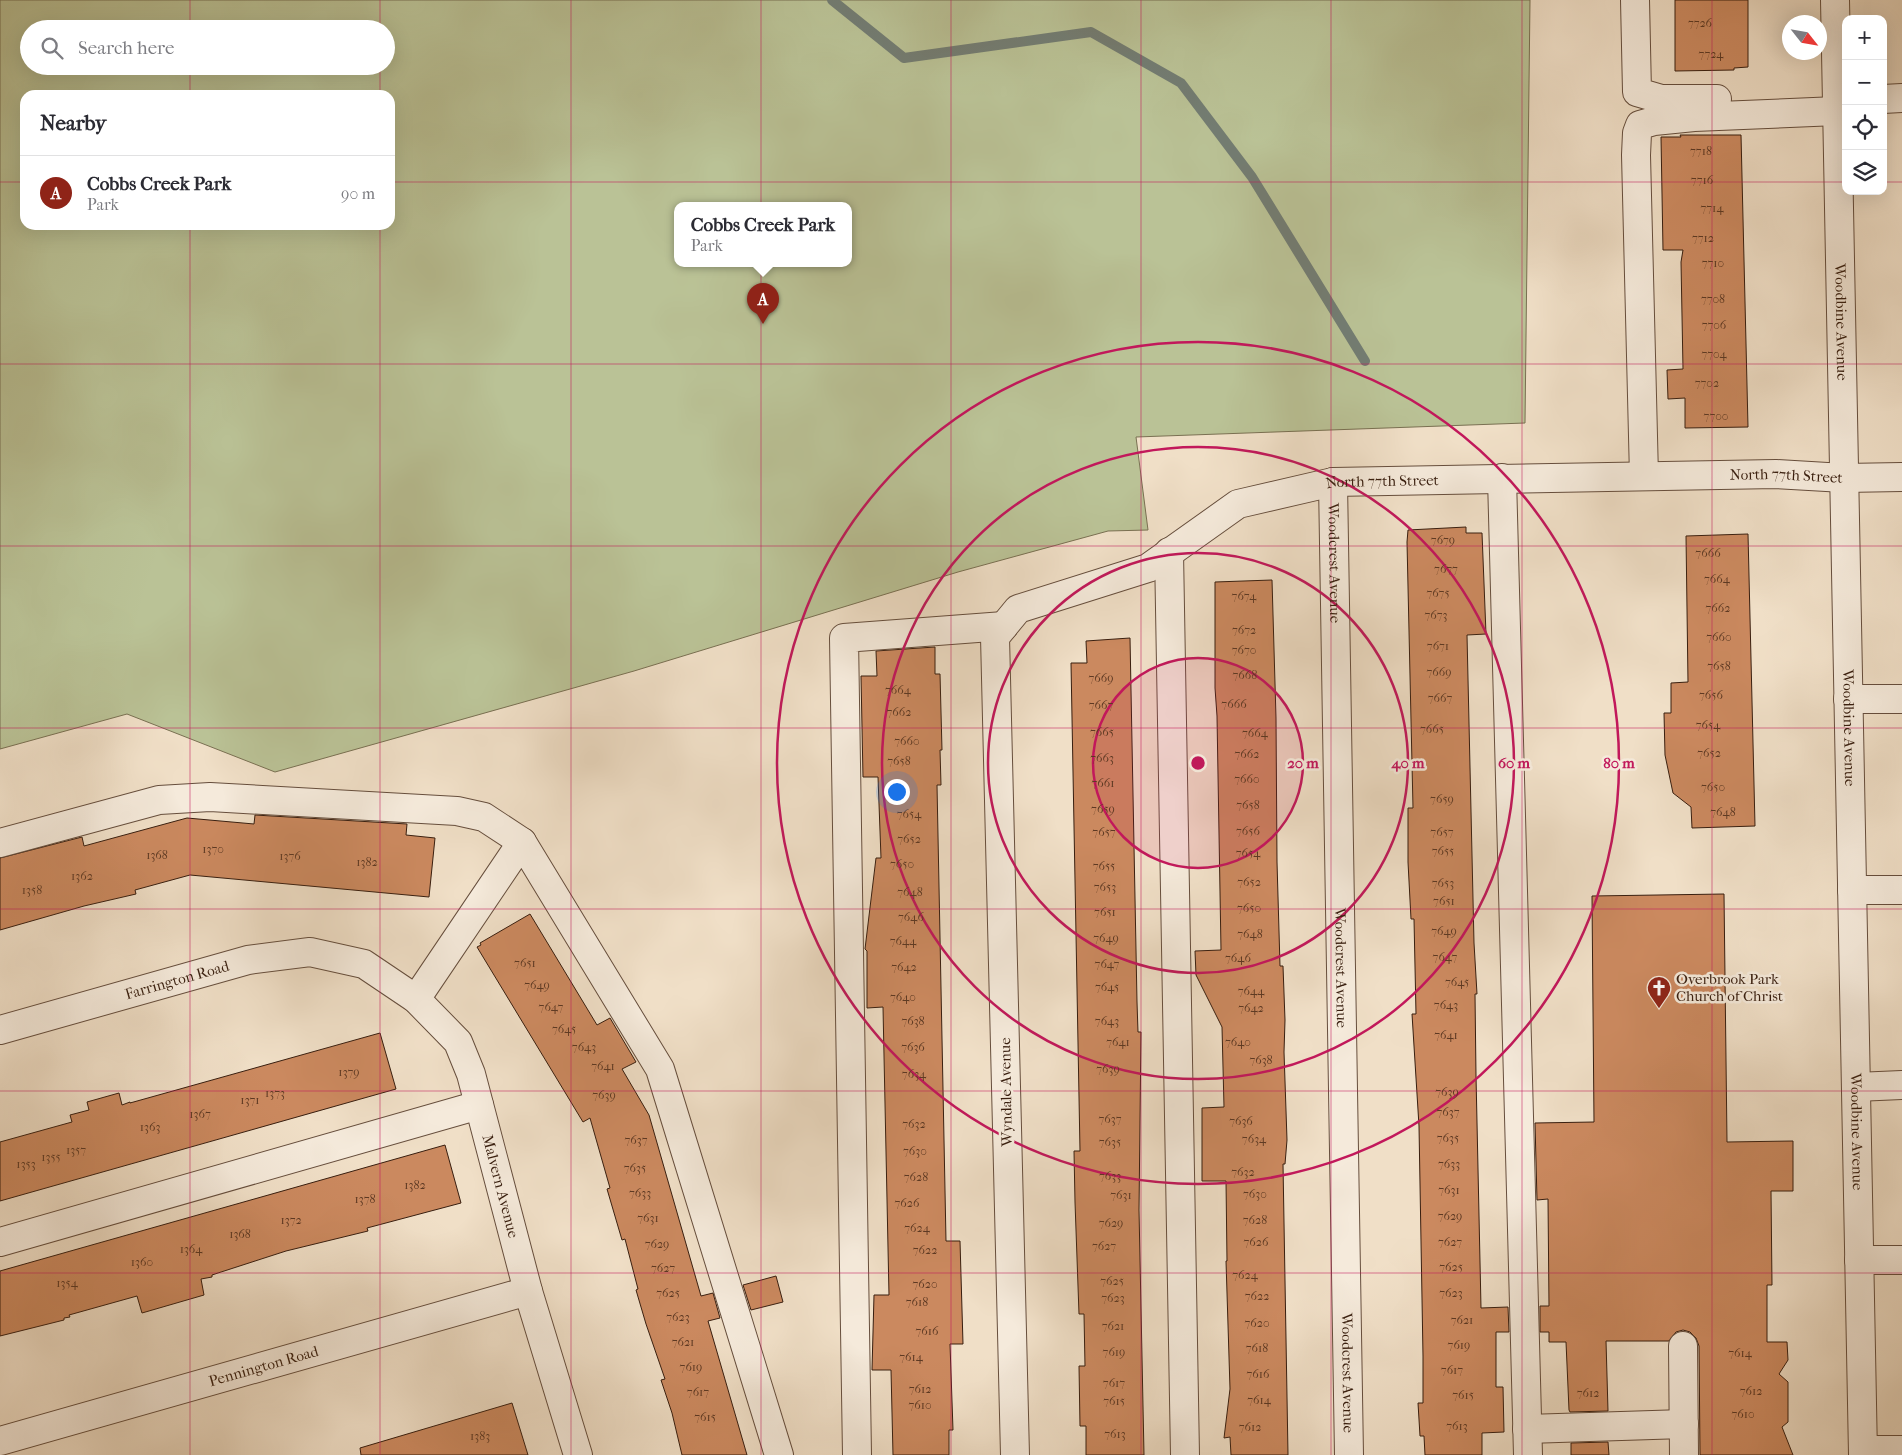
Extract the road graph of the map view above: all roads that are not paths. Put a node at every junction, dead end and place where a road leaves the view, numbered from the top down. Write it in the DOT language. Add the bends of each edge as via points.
graph roads {
  1 [pos="1635,0"];
  2 [pos="1835,0"];
  3 [pos="1887,98"];
  4 [pos="1902,98"];
  5 [pos="1840,103"];
  6 [pos="1644,476"];
  7 [pos="1902,477"];
  8 [pos="1502,478"];
  9 [pos="1844,478"];
  10 [pos="1333,482"];
  11 [pos="1169,552"];
  12 [pos="1004,626"];
  13 [pos="1848,699"];
  14 [pos="1902,699"];
  15 [pos="997,728"];
  16 [pos="522,842"];
  17 [pos="0,843"];
  18 [pos="1852,890"];
  19 [pos="1902,890"];
  20 [pos="358,962"];
  21 [pos="416,999"];
  22 [pos="0,1030"];
  23 [pos="1902,1085"];
  24 [pos="1856,1087"];
  25 [pos="479,1105"];
  26 [pos="0,1242"];
  27 [pos="1859,1260"];
  28 [pos="1902,1260"];
  29 [pos="528,1291"];
  30 [pos="1683,1346"];
  31 [pos="1684,1424"];
  32 [pos="0,1441"];
  33 [pos="1528,1442"];
  34 [pos="1902,1450"];
  35 [pos="1863,1453"];
  36 [pos="578,1455"];
  37 [pos="779,1455"];
  38 [pos="857,1455"];
  39 [pos="1015,1455"];
  40 [pos="1185,1455"];
  41 [pos="1349,1455"];
  42 [pos="1684,1455"];
  1 -- 5 [label="street" via="1637,92 1661,99"];
  2 -- 5 [label="street, Woodbine Avenue"];
  3 -- 4 [label="street"];
  5 -- 6 [label="street" via="1654,121 1640,126 1636,155"];
  5 -- 9 [label="street, Woodbine Avenue"];
  6 -- 8 [label="street, North 77th Street"];
  6 -- 9 [label="street, North 77th Street" via="1776,474"];
  7 -- 9 [label="street, North 77th Street"];
  8 -- 10 [label="street, North 77th Street"];
  8 -- 33 [label="street"];
  9 -- 13 [label="street, Woodbine Avenue"];
  10 -- 11 [label="street, North 77th Street" via="1238,504"];
  10 -- 41 [label="street, Woodcrest Avenue"];
  11 -- 12 [label="street, North 77th Street" via="1148,568 1018,609"];
  11 -- 40 [label="street"];
  12 -- 15 [label="street, North 77th Street" via="995,637"];
  12 -- 38 [label="street" via="844,638"];
  13 -- 14 [label="street"];
  13 -- 18 [label="street, Woodbine Avenue"];
  15 -- 39 [label="street, Wyndale Avenue"];
  16 -- 17 [label="street" via="484,817 456,811 210,796 159,800"];
  16 -- 21 [label="street"];
  16 -- 37 [label="street" via="660,1069"];
  18 -- 19 [label="street"];
  18 -- 24 [label="street, Woodbine Avenue"];
  20 -- 21 [label="street, Malvern Avenue"];
  20 -- 22 [label="street, Farrington Road" via="310,952 248,960"];
  21 -- 25 [label="street, Malvern Avenue" via="458,1042"];
  23 -- 24 [label="street"];
  24 -- 27 [label="street, Woodbine Avenue"];
  25 -- 26 [label="street"];
  25 -- 29 [label="street, Malvern Avenue"];
  27 -- 28 [label="street"];
  27 -- 35 [label="street, Woodbine Avenue"];
  29 -- 32 [label="street, Pennington Road"];
  29 -- 36 [label="street, Malvern Avenue"];
  30 -- 31 [label="street"];
  31 -- 33 [label="street"];
  31 -- 42 [label="street"];
  34 -- 35 [label="street"];
}
